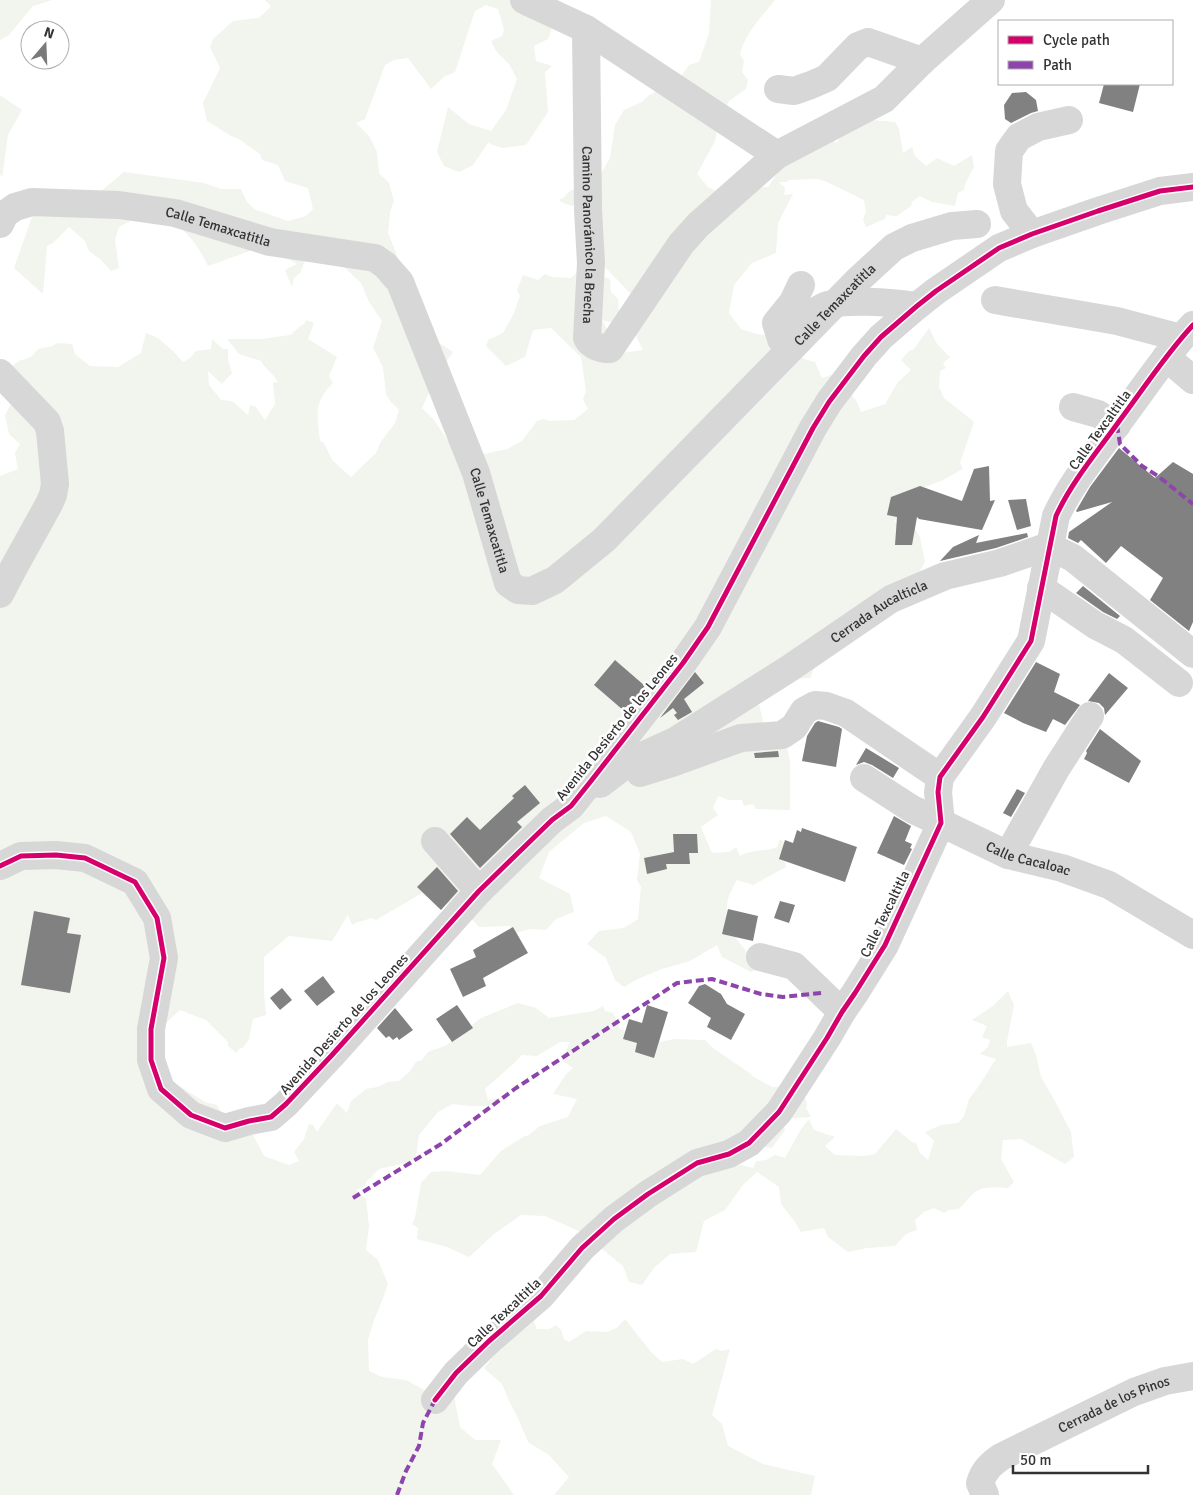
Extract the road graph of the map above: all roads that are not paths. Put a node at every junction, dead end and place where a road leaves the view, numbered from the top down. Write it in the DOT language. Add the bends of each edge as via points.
graph roads {
  1 [pos="991,0"];
  2 [pos="538,3"];
  3 [pos="586,28"];
  4 [pos="922,61"];
  5 [pos="778,89"];
  6 [pos="1069,120"];
  7 [pos="777,155"];
  8 [pos="1193,187"];
  9 [pos="0,224"];
  10 [pos="977,224"];
  11 [pos="1032,234"];
  12 [pos="802,285"];
  13 [pos="995,300"];
  14 [pos="836,303"];
  15 [pos="916,306"];
  16 [pos="1180,340"];
  17 [pos="0,373"];
  18 [pos="1193,380"];
  19 [pos="1073,406"];
  20 [pos="1117,425"];
  21 [pos="1049,546"];
  22 [pos="1041,588"];
  23 [pos="0,594"];
  24 [pos="1193,654"];
  25 [pos="1179,683"];
  26 [pos="1090,716"];
  27 [pos="940,777"];
  28 [pos="864,778"];
  29 [pos="571,806"];
  30 [pos="941,823"];
  31 [pos="435,841"];
  32 [pos="1008,855"];
  33 [pos="0,866"];
  34 [pos="479,892"];
  35 [pos="1193,935"];
  36 [pos="760,957"];
  37 [pos="842,1012"];
  38 [pos="1193,1376"];
  39 [pos="435,1400"];
  40 [pos="985,1495"];
  1 -- 4 [label="street, Camino Panorámico la Brecha"];
  2 -- 3 [label="street"];
  3 -- 7 [label="street"];
  3 -- 7 [label="street, Camino Panorámico la Brecha" via="591,263 587,338 592,344 606,350 612,347 681,244"];
  4 -- 5 [label="street" via="868,42 858,46 827,78 794,90"];
  4 -- 7 [label="street, Camino Panorámico la Brecha" via="884,98"];
  6 -- 11 [label="street" via="1038,127 1019,137 1009,151 1007,184 1014,211"];
  8 -- 11 [label="street, Avenida Desierto de los Leones" via="1160,191"];
  9 -- 14 [label="street, Calle Temaxcatitla" via="5,214 15,207 32,202 119,205 175,213 270,242 375,258 385,265 400,282 476,473 508,583 518,590 532,591 555,580 604,540"];
  10 -- 14 [label="street, Calle Temaxcatitla" via="952,226 894,247"];
  11 -- 15 [label="street, Avenida Desierto de los Leones" via="999,248"];
  12 -- 14 [label="street" via="776,323 781,339 799,329 822,307"];
  13 -- 16 [label="street" via="1117,321"];
  14 -- 15 [label="street" via="865,301"];
  15 -- 29 [label="street, Avenida Desierto de los Leones" via="881,337 829,402 708,627"];
  16 -- 18 [label="street"];
  16 -- 20 [label="street, Calle Texcaltitla"];
  17 -- 23 [label="street" via="47,422 55,484 49,504"];
  19 -- 20 [label="street" via="1098,414"];
  20 -- 21 [label="street, Calle Texcaltitla" via="1062,503"];
  21 -- 22 [label="street, Calle Texcaltitla"];
  21 -- 24 [label="street" via="1073,558"];
  21 -- 29 [label="street, Cerrada Aucalticla" via="1000,563 945,576 891,599 692,731 629,762"];
  22 -- 25 [label="street" via="1095,625 1124,640"];
  22 -- 27 [label="street, Calle Texcaltitla" via="1031,641"];
  26 -- 32 [label="street"];
  27 -- 29 [label="street" via="846,713 815,705 804,711 794,727 782,735 741,738 642,773"];
  27 -- 30 [label="street"];
  28 -- 30 [label="street, Calle Cacaloac" via="912,809"];
  29 -- 34 [label="street, Avenida Desierto de los Leones" via="552,820"];
  30 -- 32 [label="street, Calle Cacaloac"];
  30 -- 37 [label="street, Calle Texcaltitla" via="884,945"];
  31 -- 34 [label="street"];
  32 -- 35 [label="street, Calle Cacaloac" via="1062,868 1109,885"];
  33 -- 34 [label="street, Avenida Desierto de los Leones" via="22,856 85,858 135,882 157,918 164,958 151,1029 151,1060 161,1090 191,1114 225,1128 271,1117 286,1104"];
  36 -- 37 [label="street" via="794,966"];
  37 -- 39 [label="street, Calle Texcaltitla" via="779,1112 749,1143 729,1154 697,1164 614,1219 582,1248 541,1296 456,1372"];
  38 -- 40 [label="street, Cerrada de los Pinos" via="1165,1381 1134,1392 1001,1457 983,1474 980,1483"];
}
